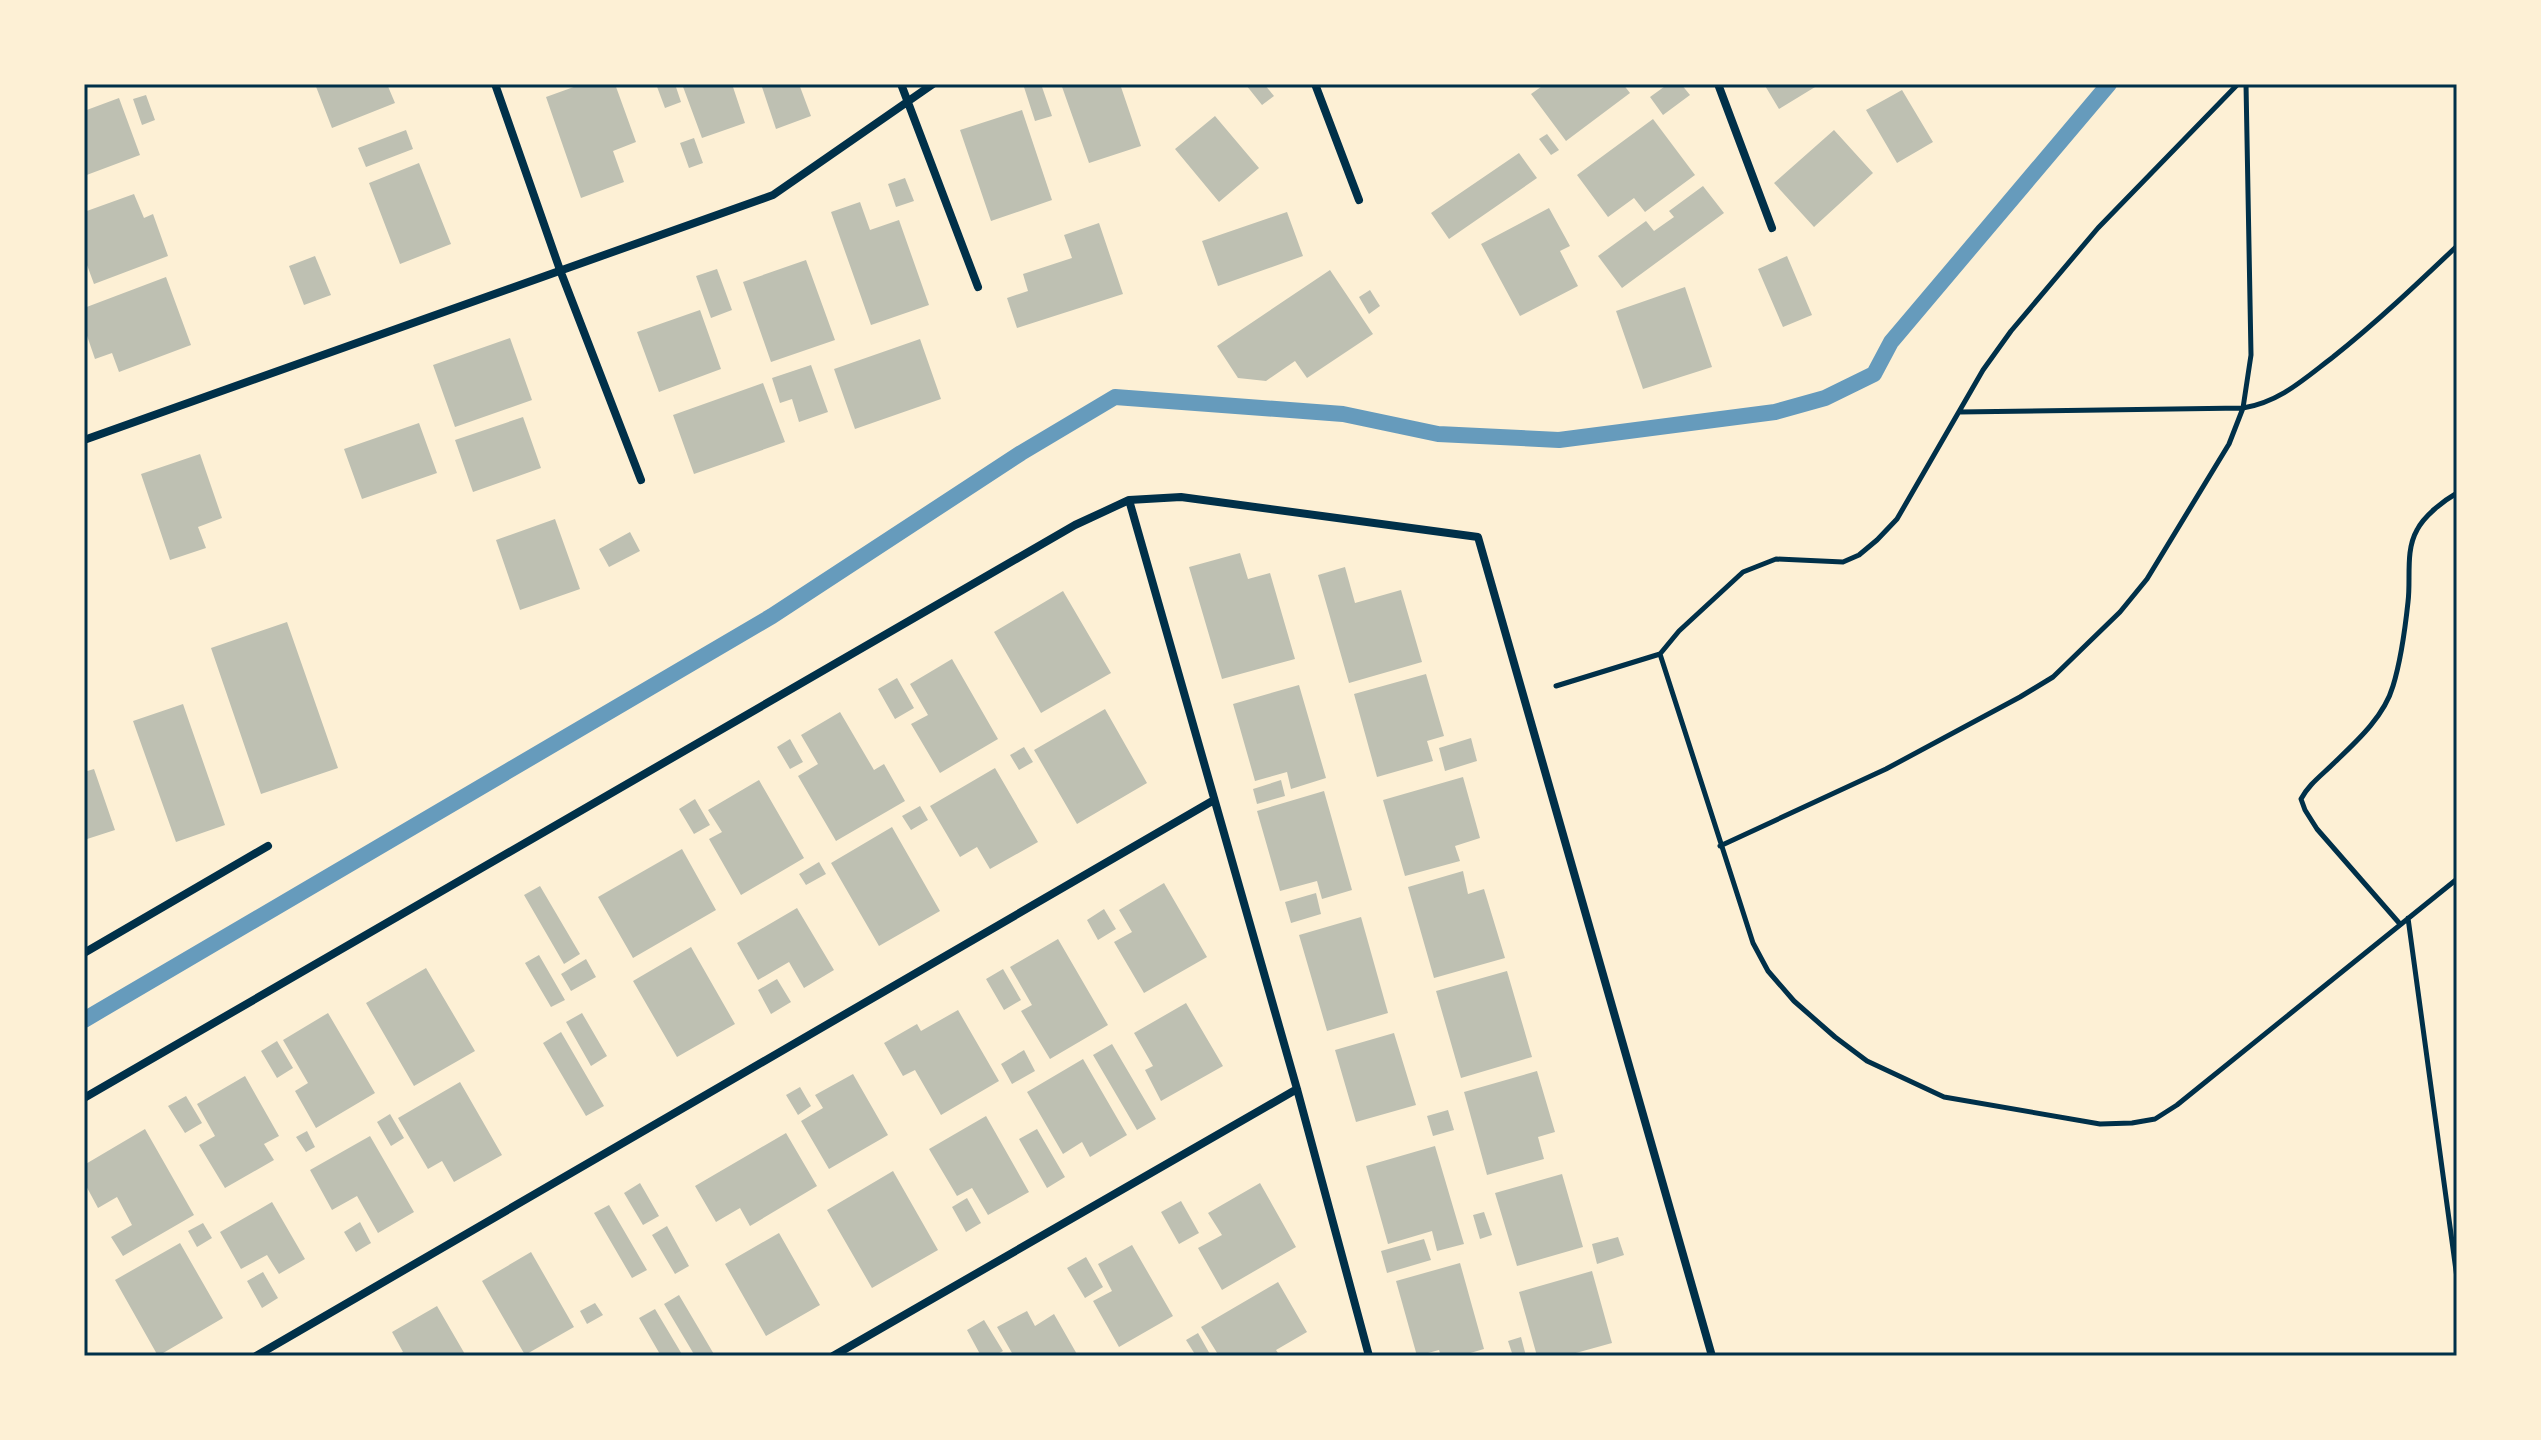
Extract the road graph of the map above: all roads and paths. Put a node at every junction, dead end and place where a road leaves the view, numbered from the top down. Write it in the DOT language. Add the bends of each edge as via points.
graph roads {
  1 [pos="495,84"];
  2 [pos="901,84"];
  3 [pos="933,84"];
  4 [pos="1315,84"];
  5 [pos="1718,84"];
  6 [pos="2238,84"];
  7 [pos="2246,84"];
  8 [pos="907,102"];
  9 [pos="1359,200"];
  10 [pos="1772,228"];
  11 [pos="2457,246"];
  12 [pos="560,270"];
  13 [pos="978,287"];
  14 [pos="2243,408"];
  15 [pos="1959,412"];
  16 [pos="84,440"];
  17 [pos="641,480"];
  18 [pos="2457,493"];
  19 [pos="1129,500"];
  20 [pos="1660,654"];
  21 [pos="1524,696"];
  22 [pos="1214,800"];
  23 [pos="268,846"];
  24 [pos="1720,846"];
  25 [pos="2457,879"];
  26 [pos="2408,917"];
  27 [pos="2400,924"];
  28 [pos="84,953"];
  29 [pos="1297,1089"];
  30 [pos="84,1098"];
  31 [pos="2457,1278"];
  32 [pos="256,1356"];
  33 [pos="833,1356"];
  34 [pos="1369,1356"];
  35 [pos="1712,1356"];
  1 -- 12 [label="street"];
  2 -- 8 [label="street"];
  3 -- 8 [label="street"];
  4 -- 9 [label="street"];
  5 -- 10 [label="street"];
  6 -- 15 [label="path" via="2098,228 2011,331"];
  7 -- 14 [label="path" via="2251,355"];
  8 -- 12 [label="street" via="773,195"];
  8 -- 13 [label="street"];
  11 -- 14 [label="path" via="2383,317 2285,394"];
  12 -- 16 [label="street"];
  12 -- 17 [label="street"];
  14 -- 15 [label="path"];
  14 -- 24 [label="path" via="2229,444 2147,579 2053,677 1886,769"];
  15 -- 20 [label="path" via="1897,519 1859,555 1843,562 1776,559 1743,572"];
  18 -- 27 [label="path" via="2417,528 2410,548 2408,601 2393,688 2385,704 2301,799 2317,829"];
  19 -- 21 [label="street" via="1181,497 1478,537"];
  19 -- 22 [label="street"];
  19 -- 30 [label="street" via="1075,525"];
  20 -- 21 [label="path"];
  20 -- 24 [label="path"];
  21 -- 35 [label="street"];
  22 -- 29 [label="street"];
  22 -- 32 [label="street"];
  23 -- 28 [label="street"];
  24 -- 27 [label="path" via="1768,971 1794,1001 1867,1061 1944,1097 2100,1124 2155,1119 2177,1105"];
  25 -- 26 [label="path"];
  26 -- 27 [label="path"];
  26 -- 31 [label="path"];
  29 -- 33 [label="street"];
  29 -- 34 [label="street"];
}
